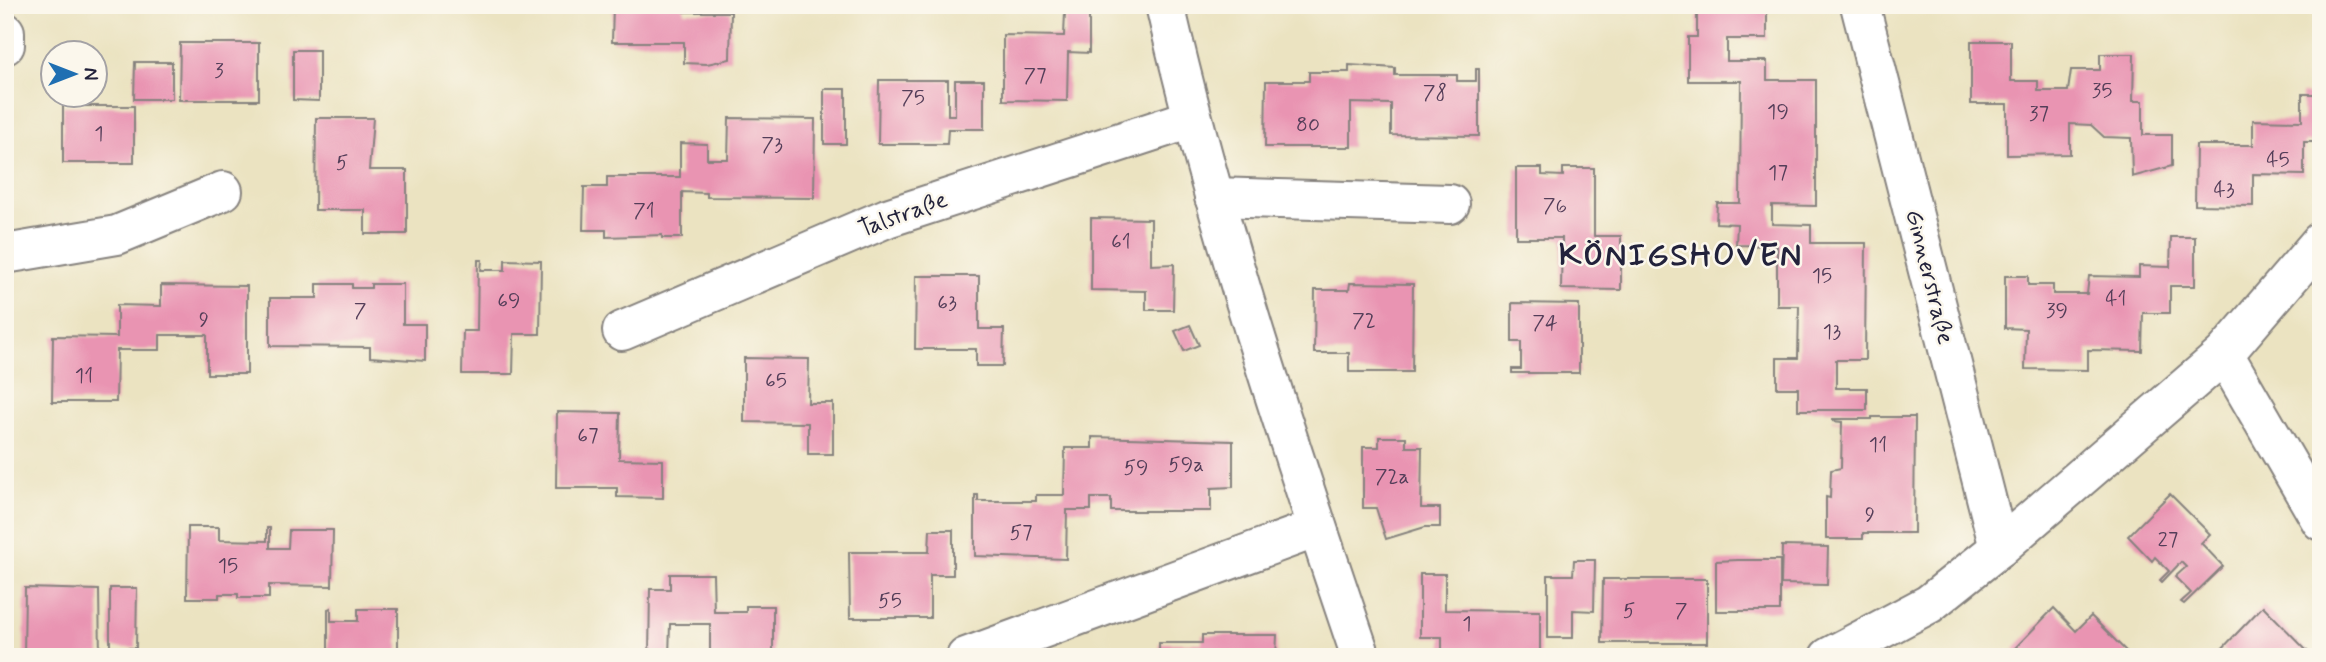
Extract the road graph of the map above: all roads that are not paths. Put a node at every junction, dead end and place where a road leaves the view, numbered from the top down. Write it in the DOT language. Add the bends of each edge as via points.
graph roads {
  1 [pos="1165,5"];
  2 [pos="1860,5"];
  3 [pos="5,32"];
  4 [pos="5,45"];
  5 [pos="1191,119"];
  6 [pos="223,191"];
  7 [pos="1214,197"];
  8 [pos="1450,204"];
  9 [pos="2321,241"];
  10 [pos="5,254"];
  11 [pos="622,331"];
  12 [pos="2224,354"];
  13 [pos="2321,521"];
  14 [pos="1317,528"];
  15 [pos="1999,548"];
  16 [pos="966,657"];
  17 [pos="1361,657"];
  18 [pos="1829,657"];
  1 -- 5 [label="street"];
  2 -- 15 [label="street, Ginnerstraße"];
  3 -- 4 [label="street"];
  5 -- 7 [label="street"];
  5 -- 11 [label="street, Talstraße" via="887,218"];
  6 -- 10 [label="street" via="117,235"];
  7 -- 8 [label="street"];
  7 -- 14 [label="street"];
  9 -- 12 [label="street"];
  12 -- 13 [label="street"];
  12 -- 15 [label="street"];
  14 -- 16 [label="street"];
  14 -- 17 [label="street"];
  15 -- 18 [label="street" via="1929,604"];
}
